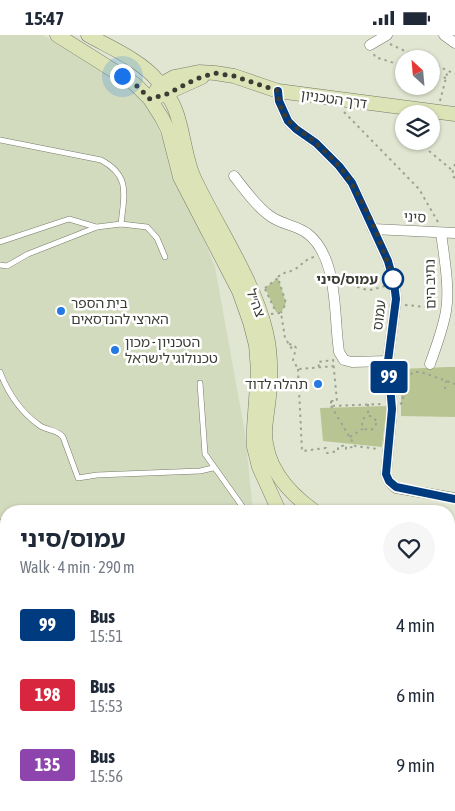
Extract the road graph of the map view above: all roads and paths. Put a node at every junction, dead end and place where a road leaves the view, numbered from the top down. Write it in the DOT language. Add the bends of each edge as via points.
graph roads {
  1 [pos="57,35"];
  2 [pos="88,35"];
  3 [pos="444,35"];
  4 [pos="385,36"];
  5 [pos="455,43"];
  6 [pos="370,45"];
  7 [pos="403,50"];
  8 [pos="395,63"];
  9 [pos="440,67"];
  10 [pos="144,68"];
  11 [pos="448,70"];
  12 [pos="455,74"];
  13 [pos="440,76"];
  14 [pos="446,78"];
  15 [pos="184,79"];
  16 [pos="164,89"];
  17 [pos="278,91"];
  18 [pos="150,99"];
  19 [pos="332,99"];
  20 [pos="176,110"];
  21 [pos="449,114"];
  22 [pos="0,140"];
  23 [pos="430,151"];
  24 [pos="455,164"];
  25 [pos="452,171"];
  26 [pos="234,176"];
  27 [pos="455,179"];
  28 [pos="438,222"];
  29 [pos="121,224"];
  30 [pos="97,227"];
  31 [pos="374,229"];
  32 [pos="441,233"];
  33 [pos="455,233"];
  34 [pos="0,241"];
  35 [pos="324,254"];
  36 [pos="165,257"];
  37 [pos="0,265"];
  38 [pos="278,278"];
  39 [pos="344,283"];
  40 [pos="394,283"];
  41 [pos="265,288"];
  42 [pos="396,304"];
  43 [pos="446,309"];
  44 [pos="280,313"];
  45 [pos="262,318"];
  46 [pos="323,361"];
  47 [pos="388,361"];
  48 [pos="430,364"];
  49 [pos="339,365"];
  50 [pos="334,366"];
  51 [pos="319,367"];
  52 [pos="324,367"];
  53 [pos="298,369"];
  54 [pos="0,372"];
  55 [pos="446,381"];
  56 [pos="200,383"];
  57 [pos="455,384"];
  58 [pos="445,389"];
  59 [pos="368,404"];
  60 [pos="331,405"];
  61 [pos="391,405"];
  62 [pos="368,415"];
  63 [pos="364,428"];
  64 [pos="350,437"];
  65 [pos="355,446"];
  66 [pos="387,451"];
  67 [pos="213,468"];
  68 [pos="268,488"];
  69 [pos="455,499"];
  70 [pos="241,505"];
  71 [pos="276,505"];
  72 [pos="284,505"];
  73 [pos="307,505"];
  1 -- 18 [label="main road, צה״ל" via="135,84"];
  2 -- 10 [label="main road"];
  3 -- 5 [label="street"];
  4 -- 6 [label="street"];
  4 -- 7 [label="path" via="390,44"];
  6 -- 8 [label="path" via="375,57"];
  9 -- 11 [label="path"];
  10 -- 15 [label="main road"];
  10 -- 16 [label="main road, צה״ל"];
  11 -- 12 [label="path"];
  11 -- 14 [label="path"];
  13 -- 14 [label="path"];
  14 -- 21 [label="path" via="440,105"];
  15 -- 16 [label="main road, דרך הטכניון"];
  15 -- 17 [label="main road, דרך הטכניון" via="199,72 214,73 234,76"];
  15 -- 20 [label="main road"];
  16 -- 18 [label="main road, דרך הטכניון"];
  16 -- 20 [label="main road, צה״ל"];
  17 -- 19 [label="main road, דרך הטכניון"];
  17 -- 31 [label="street, עמוס" via="288,121 339,166 352,183"];
  18 -- 68 [label="main road, צה״ל" via="168,130 180,177 239,291 250,322 258,371 254,447"];
  19 -- 21 [label="main road, דרך הטכניון"];
  19 -- 28 [label="path" via="419,189"];
  20 -- 45 [label="main road, צה״ל" via="193,177"];
  22 -- 29 [label="lane" via="101,160 111,165 123,181"];
  23 -- 25 [label="path"];
  24 -- 25 [label="path"];
  25 -- 27 [label="path"];
  26 -- 35 [label="street" via="271,217 298,227"];
  29 -- 30 [label="lane"];
  29 -- 36 [label="lane" via="147,227 157,238"];
  30 -- 34 [label="lane" via="69,219"];
  30 -- 37 [label="lane" via="28,254 7,266"];
  31 -- 32 [label="street, סיני"];
  31 -- 40 [label="street, עמוס"];
  32 -- 33 [label="street, סיני"];
  32 -- 43 [label="street, נתיב הים"];
  35 -- 38 [label="path" via="306,259"];
  35 -- 47 [label="street" via="331,279 339,352 344,360 352,362"];
  38 -- 41 [label="path"];
  38 -- 44 [label="path" via="286,303"];
  39 -- 40 [label="path" via="365,289"];
  40 -- 42 [label="street, עמוס"];
  42 -- 43 [label="path"];
  42 -- 47 [label="street, עמוס"];
  43 -- 48 [label="street, נתיב הים"];
  44 -- 45 [label="path"];
  44 -- 53 [label="path" via="285,338 294,352 293,360"];
  45 -- 73 [label="main road, צה״ל" via="270,368 265,435 268,452 287,487"];
  46 -- 50 [label="path" via="333,360"];
  46 -- 51 [label="path" via="318,362"];
  46 -- 52 [label="path"];
  47 -- 61 [label="street, עמוס"];
  49 -- 50 [label="path"];
  50 -- 52 [label="path"];
  50 -- 60 [label="path" via="337,401 331,401"];
  51 -- 52 [label="path"];
  51 -- 53 [label="path"];
  53 -- 65 [label="path" via="302,451 326,448 327,453 346,445 346,449"];
  54 -- 67 [label="lane" via="16,402 40,426 59,432 63,437 78,478"];
  55 -- 57 [label="path"];
  55 -- 58 [label="path"];
  55 -- 61 [label="path" via="413,373 407,379 402,403"];
  56 -- 67 [label="lane" via="203,449"];
  59 -- 60 [label="path"];
  59 -- 61 [label="path"];
  59 -- 62 [label="path"];
  60 -- 64 [label="path"];
  61 -- 66 [label="street, עמוס"];
  62 -- 63 [label="path" via="362,421"];
  62 -- 63 [label="path" via="375,418 376,426 369,430"];
  63 -- 64 [label="path"];
  64 -- 65 [label="path"];
  65 -- 66 [label="path"];
  66 -- 69 [label="street, עמוס" via="386,474 396,487"];
  67 -- 70 [label="lane"];
  68 -- 71 [label="main road, צה״ל"];
  68 -- 72 [label="main road"];
}
